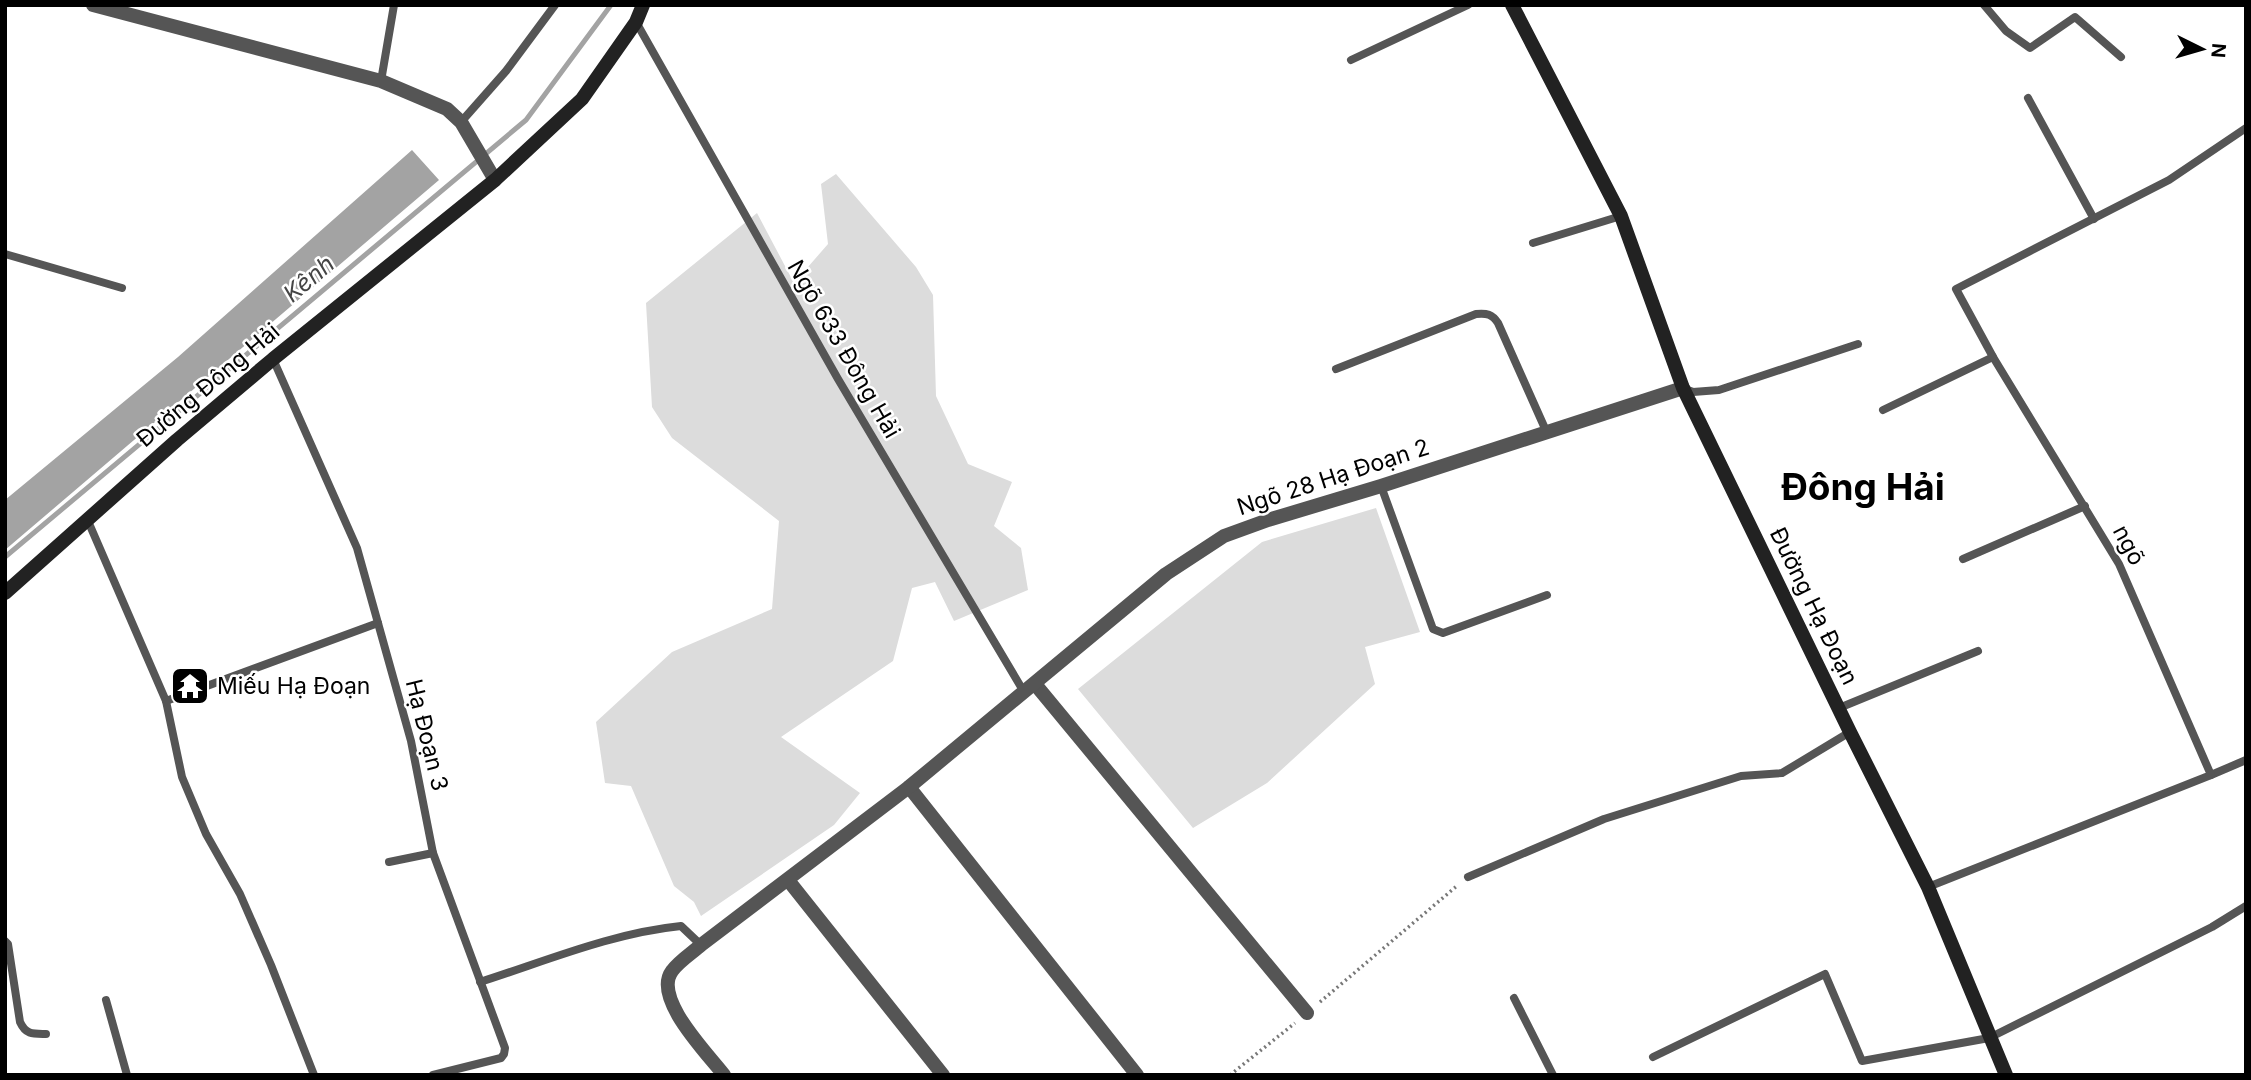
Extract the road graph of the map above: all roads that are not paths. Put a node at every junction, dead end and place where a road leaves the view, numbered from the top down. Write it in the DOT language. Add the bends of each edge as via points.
graph roads {
  1 [pos="93,5"];
  2 [pos="394,5"];
  3 [pos="555,5"];
  4 [pos="643,5"];
  5 [pos="1468,5"];
  6 [pos="1512,5"];
  7 [pos="1984,5"];
  8 [pos="636,22"];
  9 [pos="2121,57"];
  10 [pos="1351,60"];
  11 [pos="382,81"];
  12 [pos="2028,98"];
  13 [pos="461,122"];
  14 [pos="2246,128"];
  15 [pos="492,175"];
  16 [pos="1621,216"];
  17 [pos="2094,219"];
  18 [pos="1533,243"];
  19 [pos="5,254"];
  20 [pos="122,288"];
  21 [pos="1857,344"];
  22 [pos="1993,357"];
  23 [pos="272,359"];
  24 [pos="1336,369"];
  25 [pos="1683,388"];
  26 [pos="1884,410"];
  27 [pos="1547,433"];
  28 [pos="1381,486"];
  29 [pos="2085,506"];
  30 [pos="88,521"];
  31 [pos="1964,559"];
  32 [pos="5,593"];
  33 [pos="1547,595"];
  34 [pos="378,623"];
  35 [pos="1978,651"];
  36 [pos="1030,688"];
  37 [pos="166,701"];
  38 [pos="1839,708"];
  39 [pos="1850,732"];
  40 [pos="2246,760"];
  41 [pos="2211,775"];
  42 [pos="909,787"];
  43 [pos="433,853"];
  44 [pos="389,862"];
  45 [pos="1468,877"];
  46 [pos="788,880"];
  47 [pos="1928,887"];
  48 [pos="2246,906"];
  49 [pos="5,941"];
  50 [pos="701,945"];
  51 [pos="481,982"];
  52 [pos="1514,998"];
  53 [pos="106,1000"];
  54 [pos="1307,1013"];
  55 [pos="46,1034"];
  56 [pos="1989,1038"];
  57 [pos="1653,1057"];
  58 [pos="127,1075"];
  59 [pos="314,1075"];
  60 [pos="433,1075"];
  61 [pos="724,1075"];
  62 [pos="943,1075"];
  63 [pos="1137,1075"];
  64 [pos="1553,1075"];
  65 [pos="2006,1075"];
  1 -- 11 [label="street"];
  2 -- 11 [label="lane"];
  3 -- 13 [label="lane"];
  4 -- 8 [label="street, Đường Đông Hải"];
  5 -- 10 [label="lane"];
  6 -- 16 [label="street, Đường Hạ Đoạn"];
  7 -- 9 [label="lane" via="2006,31 2030,48 2075,17"];
  8 -- 15 [label="street, Đường Đông Hải" via="582,99"];
  8 -- 36 [label="lane, Ngõ 633 Đông Hải" via="838,379"];
  11 -- 13 [label="street" via="447,109"];
  12 -- 17 [label="lane"];
  13 -- 15 [label="street"];
  14 -- 17 [label="lane, ngõ" via="2169,180"];
  15 -- 23 [label="street, Đường Đông Hải"];
  16 -- 18 [label="lane"];
  16 -- 25 [label="street, Đường Hạ Đoạn"];
  17 -- 22 [label="lane, ngõ" via="1956,289"];
  19 -- 20 [label="lane"];
  21 -- 25 [label="lane" via="1720,390 1693,393"];
  22 -- 26 [label="lane"];
  22 -- 29 [label="lane, ngõ"];
  23 -- 30 [label="street, Đường Đông Hải"];
  23 -- 34 [label="lane, Hạ Đoạn 3" via="357,548"];
  24 -- 27 [label="lane" via="1486,313 1498,323"];
  25 -- 27 [label="street, Ngõ 28 Hạ Đoạn 2"];
  25 -- 38 [label="street, Đường Hạ Đoạn"];
  27 -- 28 [label="street, Ngõ 28 Hạ Đoạn 2"];
  28 -- 33 [label="lane" via="1438,633"];
  28 -- 36 [label="street, Ngõ 28 Hạ Đoạn 2" via="1224,536 1166,574"];
  29 -- 31 [label="lane"];
  29 -- 41 [label="lane, ngõ" via="2119,564"];
  30 -- 32 [label="street, Đường Đông Hải"];
  30 -- 37 [label="lane"];
  34 -- 37 [label="lane"];
  34 -- 43 [label="lane, Hạ Đoạn 3" via="411,741"];
  35 -- 38 [label="lane"];
  36 -- 42 [label="street, Ngõ 28 Hạ Đoạn 2"];
  36 -- 54 [label="street"];
  37 -- 59 [label="lane" via="181,777 240,894"];
  38 -- 39 [label="street, Đường Hạ Đoạn"];
  39 -- 45 [label="lane" via="1782,773 1741,776 1604,819"];
  39 -- 47 [label="street, Đường Hạ Đoạn"];
  40 -- 41 [label="lane"];
  41 -- 47 [label="lane"];
  42 -- 46 [label="street, Ngõ 28 Hạ Đoạn 2"];
  42 -- 63 [label="street"];
  43 -- 44 [label="lane"];
  43 -- 51 [label="lane, Hạ Đoạn 3"];
  46 -- 50 [label="street, Ngõ 28 Hạ Đoạn 2"];
  46 -- 62 [label="street"];
  47 -- 56 [label="street, Đường Hạ Đoạn"];
  48 -- 56 [label="lane"];
  49 -- 55 [label="lane" via="23,1030"];
  50 -- 51 [label="lane" via="681,926 668,927"];
  50 -- 61 [label="street, Ngõ 28 Hạ Đoạn 2" via="670,973 667,988 673,1009"];
  51 -- 60 [label="lane, Hạ Đoạn 3" via="504,1054"];
  52 -- 64 [label="lane"];
  53 -- 58 [label="lane"];
  56 -- 57 [label="lane" via="1862,1062 1825,974"];
  56 -- 65 [label="street, Đường Hạ Đoạn"];
}
